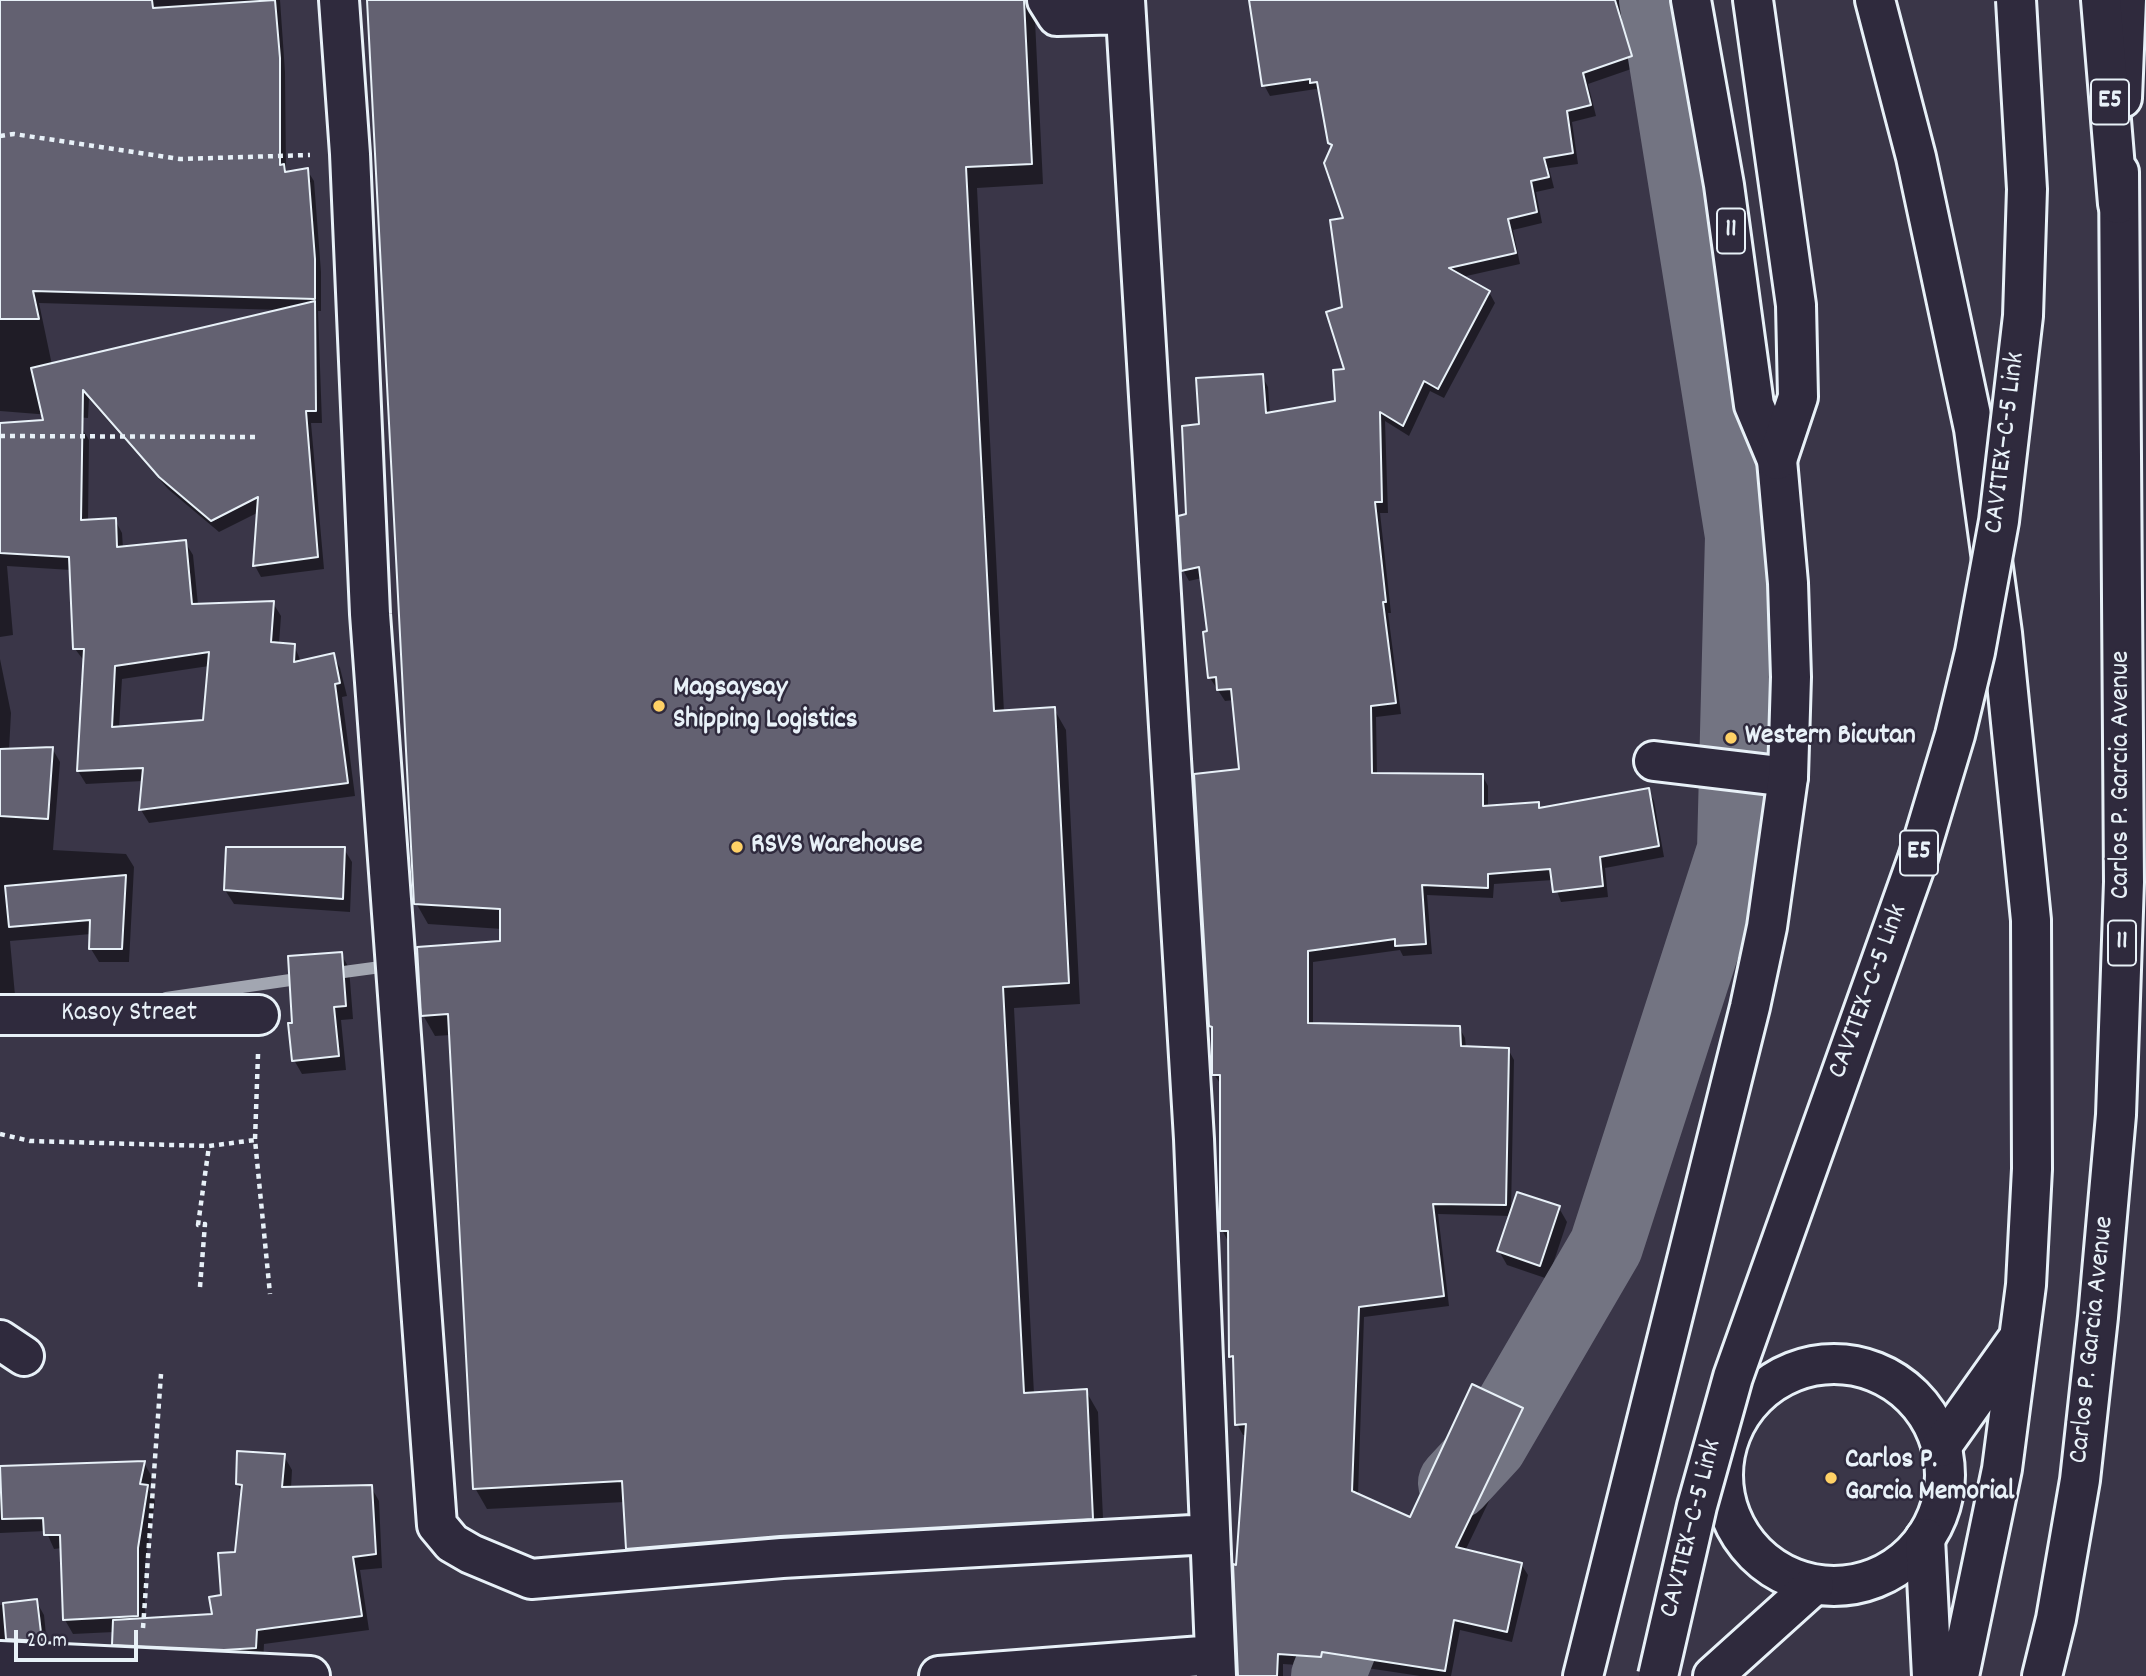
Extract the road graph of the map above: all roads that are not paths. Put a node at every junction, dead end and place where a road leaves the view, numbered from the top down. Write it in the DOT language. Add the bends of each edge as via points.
graph roads {
  1 [pos="339,0"];
  2 [pos="1047,0"];
  3 [pos="1690,0"];
  4 [pos="1752,0"];
  5 [pos="1875,0"];
  6 [pos="2016,0"];
  7 [pos="2101,0"];
  8 [pos="2126,0"];
  9 [pos="1125,7"];
  10 [pos="2118,204"];
  11 [pos="1777,460"];
  12 [pos="1670,763"];
  13 [pos="1769,775"];
  14 [pos="259,1014"];
  15 [pos="0,1015"];
  16 [pos="2020,1337"];
  17 [pos="1941,1447"];
  18 [pos="1210,1534"];
  19 [pos="1925,1538"];
  20 [pos="1814,1585"];
  21 [pos="0,1661"];
  22 [pos="1215,1665"];
  23 [pos="310,1676"];
  24 [pos="939,1676"];
  25 [pos="1583,1676"];
  26 [pos="1658,1676"];
  27 [pos="1713,1676"];
  28 [pos="1932,1676"];
  29 [pos="1959,1676"];
  30 [pos="2042,1676"];
  1 -- 18 [label="main road" via="370,614 437,1525 452,1543 471,1554 531,1579 782,1558"];
  2 -- 9 [label="main road" via="1057,16"];
  3 -- 11 [label="main road, 11" via="1724,185 1754,405"];
  4 -- 11 [label="main road" via="1796,305 1798,397"];
  5 -- 16 [label="main road" via="1916,157 1974,429 2003,634 2031,920 2030,1208"];
  6 -- 26 [label="main road, CAVITEX–C-5 Link / E5, bridge" via="2027,189 2023,316 1999,521 1975,652 1918,859 1733,1377 1697,1506"];
  7 -- 10 [label="main road, E5"];
  8 -- 10 [label="main road, 11"];
  9 -- 18 [label="main road" via="1194,1139"];
  10 -- 30 [label="main road, Carlos P. Garcia Avenue / 11" via="2124,882 2116,1115 2080,1480"];
  11 -- 13 [label="main road, 11" via="1791,677"];
  12 -- 13 [label="main road"];
  13 -- 25 [label="main road, 11" via="1774,889 1750,1007"];
  14 -- 15 [label="main road, Kasoy Street"];
  16 -- 17 [label="main road"];
  16 -- 29 [label="main road" via="2002,1469"];
  17 -- 19 [label="main road" via="1943,1494"];
  17 -- 20 [label="main road" via="1916,1400 1884,1374 1864,1367 1843,1363 1801,1368 1773,1382 1749,1402 1724,1455 1722,1474 1729,1512 1748,1547 1762,1560 1795,1580"];
  18 -- 22 [label="main road"];
  19 -- 20 [label="main road" via="1904,1561 1877,1578 1836,1587"];
  19 -- 28 [label="main road"];
  20 -- 27 [label="main road"];
  21 -- 23 [label="main road"];
  22 -- 24 [label="main road"];
}
